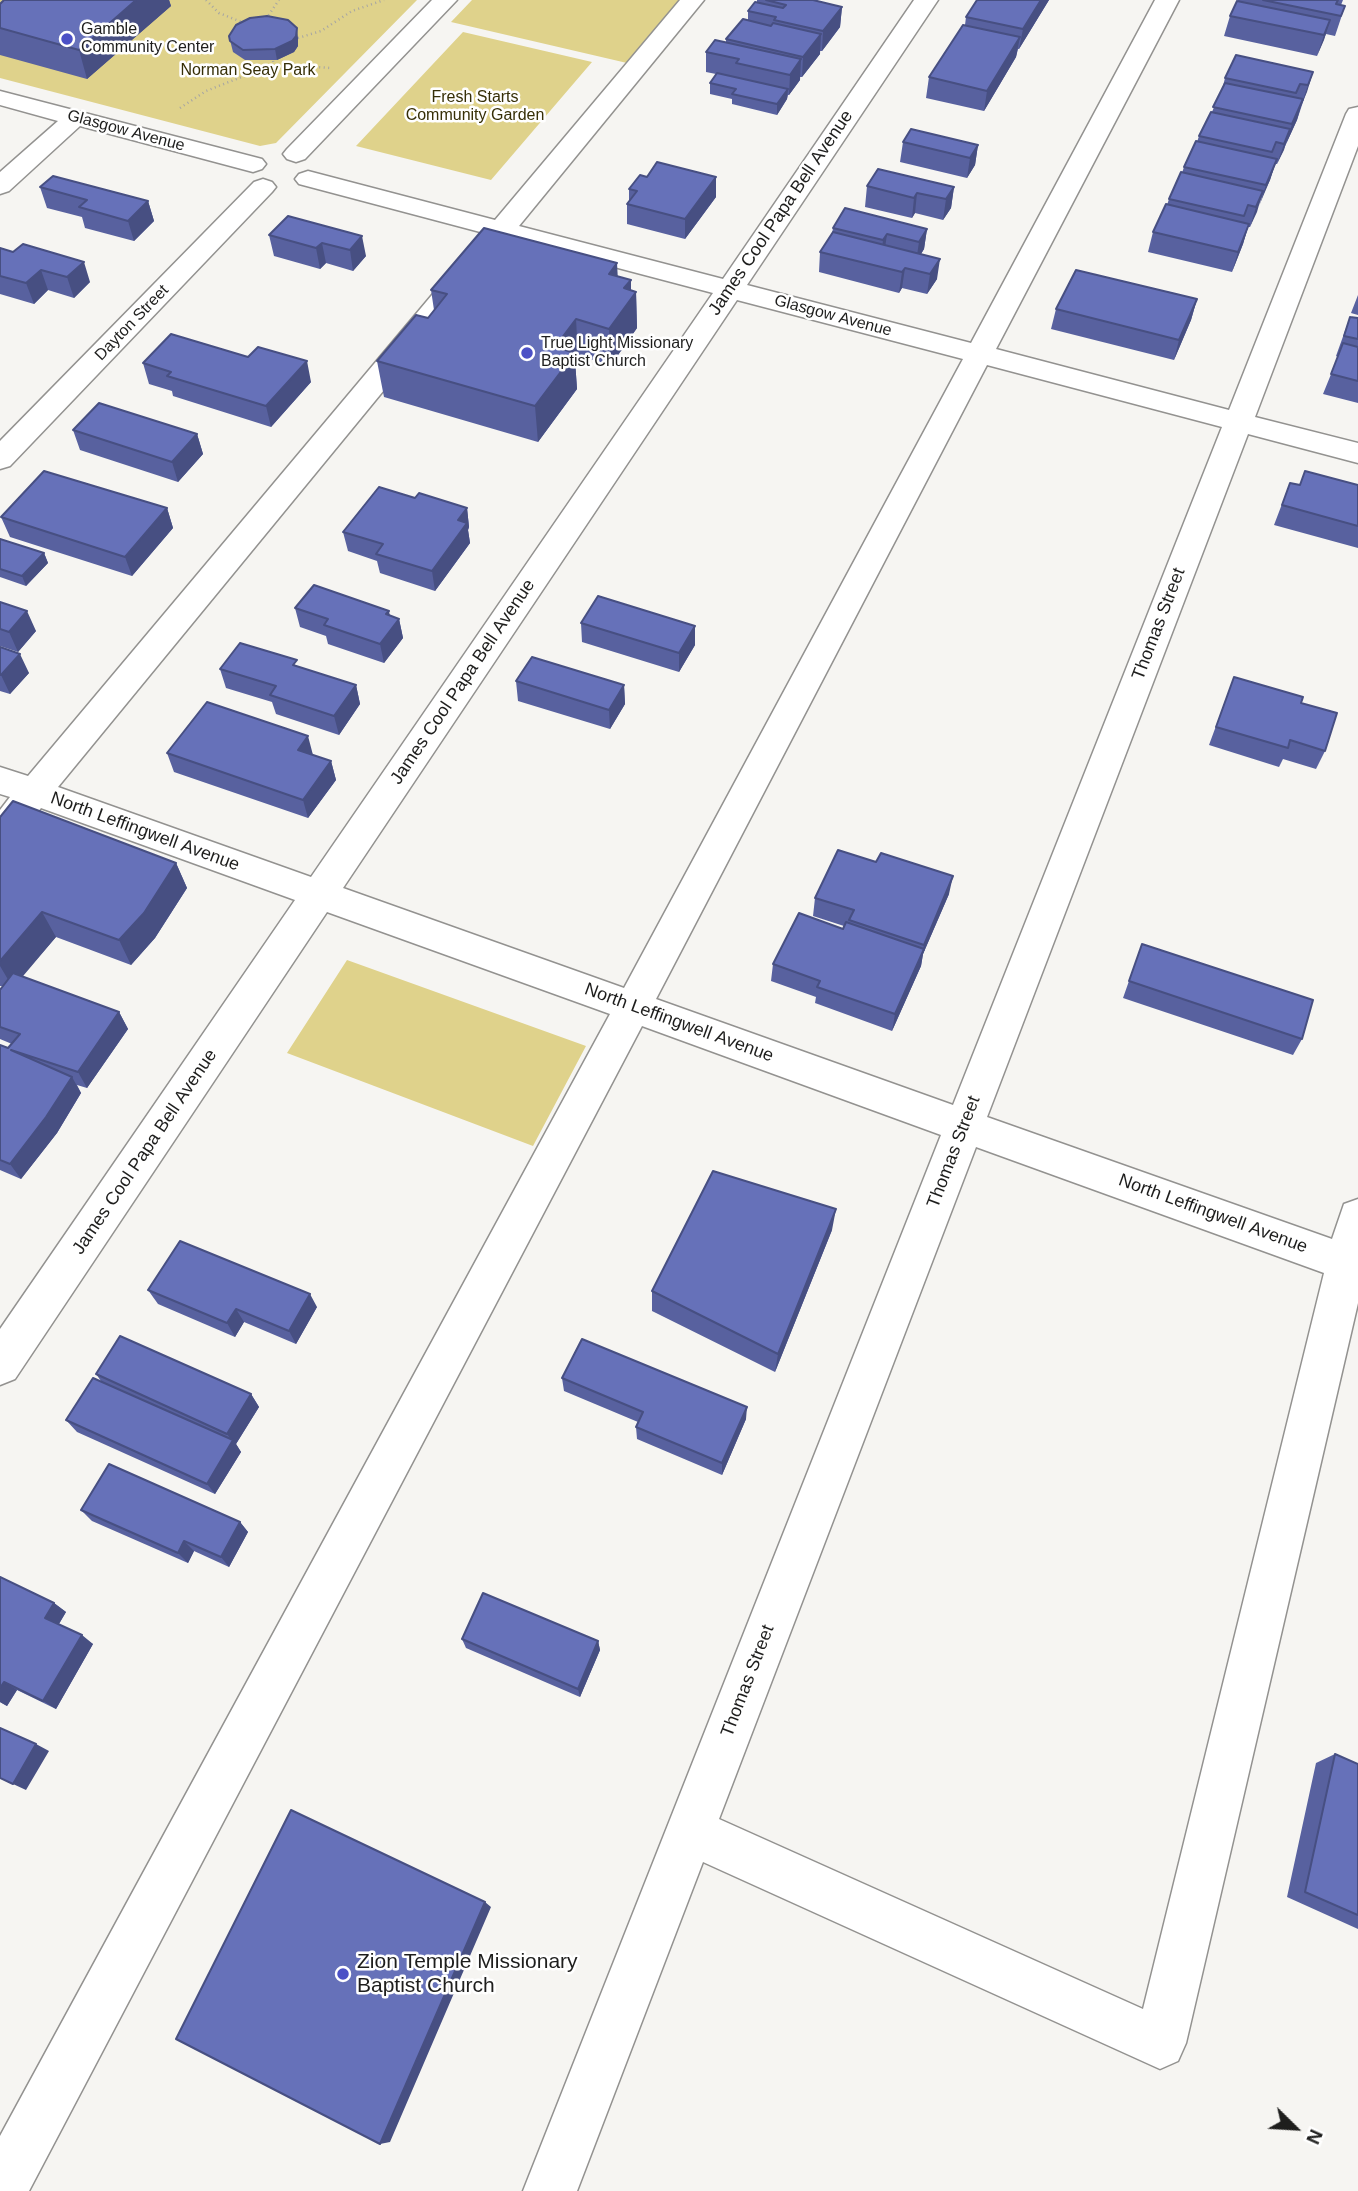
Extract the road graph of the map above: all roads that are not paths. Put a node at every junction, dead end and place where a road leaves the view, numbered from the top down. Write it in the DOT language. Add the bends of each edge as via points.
graph roads {
  1 [pos="445,0"];
  2 [pos="692,0"];
  3 [pos="926,0"];
  4 [pos="1167,0"];
  5 [pos="0,98"];
  6 [pos="1358,114"];
  7 [pos="75,118"];
  8 [pos="296,153"];
  9 [pos="258,176"];
  10 [pos="308,179"];
  11 [pos="0,186"];
  12 [pos="500,229"];
  13 [pos="730,289"];
  14 [pos="979,355"];
  15 [pos="1238,421"];
  16 [pos="1358,453"];
  17 [pos="0,459"];
  18 [pos="0,780"];
  19 [pos="34,792"];
  20 [pos="0,834"];
  21 [pos="319,894"];
  22 [pos="633,1007"];
  23 [pos="964,1125"];
  24 [pos="1358,1217"];
  25 [pos="1353,1265"];
  26 [pos="0,1365"];
  27 [pos="690,1831"];
  28 [pos="0,2190"];
  29 [pos="550,2191"];
  1 -- 8 [label="street"];
  2 -- 12 [label="street"];
  3 -- 13 [label="street, James Cool Papa Bell Avenue"];
  4 -- 14 [label="street"];
  5 -- 7 [label="street, Glasgow Avenue"];
  6 -- 15 [label="street, Thomas Street"];
  7 -- 9 [label="street, Glasgow Avenue"];
  7 -- 11 [label="street"];
  8 -- 9 [label="street" via="267,155"];
  8 -- 10 [label="street" via="313,167"];
  9 -- 10 [label="street" via="293,187"];
  9 -- 17 [label="street, Dayton Street"];
  10 -- 12 [label="street, Glasgow Avenue"];
  12 -- 13 [label="street, Glasgow Avenue"];
  12 -- 19 [label="street"];
  13 -- 14 [label="street, Glasgow Avenue"];
  13 -- 21 [label="street, James Cool Papa Bell Avenue"];
  14 -- 15 [label="street, Glasgow Avenue"];
  14 -- 22 [label="street"];
  15 -- 16 [label="street, Glasgow Avenue"];
  15 -- 23 [label="street, Thomas Street"];
  18 -- 19 [label="street, North Leffingwell Avenue"];
  19 -- 20 [label="street"];
  19 -- 21 [label="street, North Leffingwell Avenue"];
  21 -- 22 [label="street, North Leffingwell Avenue"];
  21 -- 26 [label="street, James Cool Papa Bell Avenue"];
  22 -- 23 [label="street, North Leffingwell Avenue"];
  22 -- 28 [label="street"];
  23 -- 25 [label="street, North Leffingwell Avenue"];
  23 -- 27 [label="street, Thomas Street"];
  24 -- 25 [label="street"];
  25 -- 27 [label="street" via="1160,2043"];
  27 -- 29 [label="street, Thomas Street"];
}
